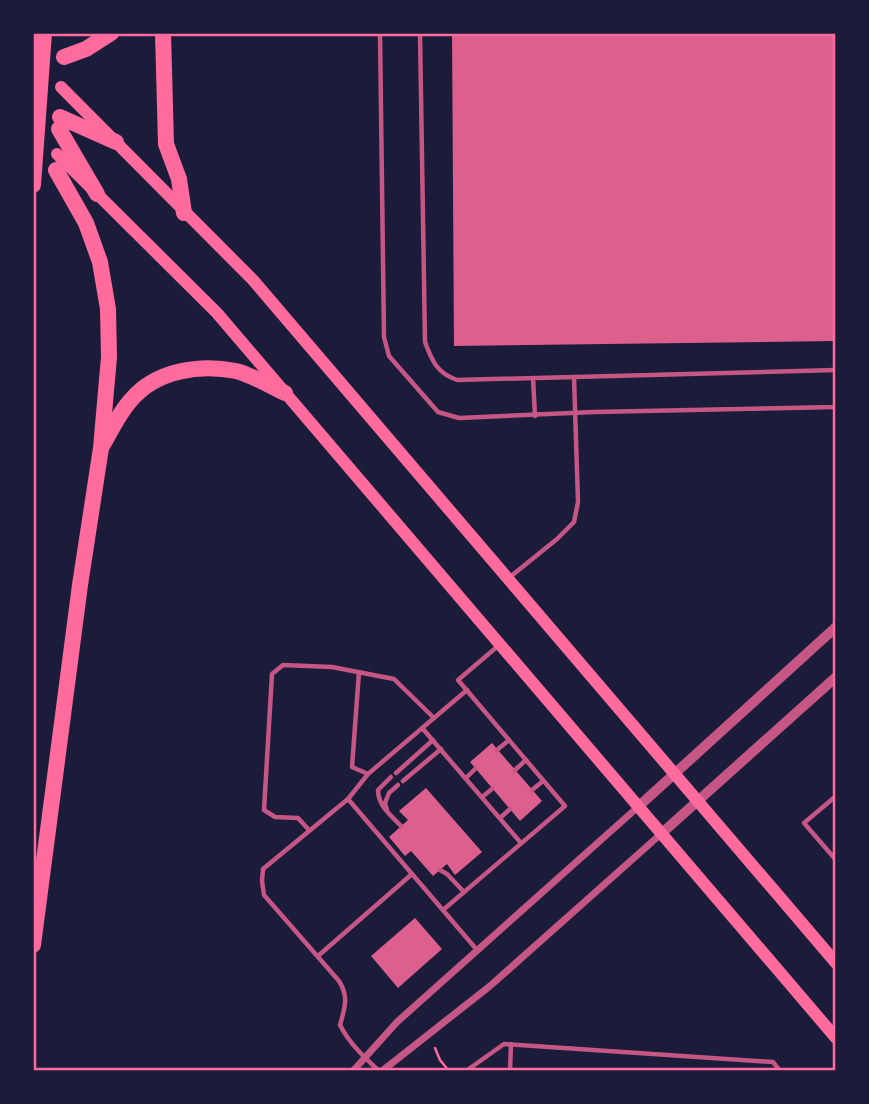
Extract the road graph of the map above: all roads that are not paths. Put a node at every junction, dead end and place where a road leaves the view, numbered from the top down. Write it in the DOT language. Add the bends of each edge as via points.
graph roads {
  1 [pos="44,33"];
  2 [pos="111,33"];
  3 [pos="163,33"];
  4 [pos="380,33"];
  5 [pos="419,33"];
  6 [pos="64,57"];
  7 [pos="61,87"];
  8 [pos="116,142"];
  9 [pos="56,162"];
  10 [pos="33,184"];
  11 [pos="97,194"];
  12 [pos="184,213"];
  13 [pos="836,370"];
  14 [pos="574,377"];
  15 [pos="533,378"];
  16 [pos="285,393"];
  17 [pos="836,408"];
  18 [pos="576,413"];
  19 [pos="535,416"];
  20 [pos="100,448"];
  21 [pos="509,579"];
  22 [pos="836,627"];
  23 [pos="500,643"];
  24 [pos="359,672"];
  25 [pos="836,677"];
  26 [pos="467,690"];
  27 [pos="434,718"];
  28 [pos="423,729"];
  29 [pos="433,740"];
  30 [pos="509,740"];
  31 [pos="440,749"];
  32 [pos="498,750"];
  33 [pos="836,755"];
  34 [pos="526,760"];
  35 [pos="836,763"];
  36 [pos="475,769"];
  37 [pos="515,770"];
  38 [pos="674,773"];
  39 [pos="368,774"];
  40 [pos="466,778"];
  41 [pos="543,781"];
  42 [pos="492,789"];
  43 [pos="532,790"];
  44 [pos="836,796"];
  45 [pos="482,797"];
  46 [pos="348,799"];
  47 [pos="698,801"];
  48 [pos="639,806"];
  49 [pos="510,809"];
  50 [pos="388,811"];
  51 [pos="500,818"];
  52 [pos="401,826"];
  53 [pos="309,830"];
  54 [pos="662,833"];
  55 [pos="521,843"];
  56 [pos="836,860"];
  57 [pos="440,870"];
  58 [pos="412,874"];
  59 [pos="464,892"];
  60 [pos="443,910"];
  61 [pos="33,945"];
  62 [pos="477,950"];
  63 [pos="317,956"];
  64 [pos="836,963"];
  65 [pos="836,1038"];
  66 [pos="512,1044"];
  67 [pos="365,1058"];
  68 [pos="354,1071"];
  69 [pos="381,1071"];
  70 [pos="466,1071"];
  71 [pos="510,1071"];
  72 [pos="780,1071"];
  1 -- 10 [label="highway"];
  2 -- 6 [label="highway"];
  3 -- 12 [label="highway" via="166,144 179,179"];
  4 -- 19 [label="lane" via="384,337 388,356 438,412 459,418"];
  5 -- 15 [label="lane" via="425,342 441,374 457,380"];
  7 -- 8 [label="main road"];
  8 -- 11 [label="highway" via="59,123"];
  8 -- 12 [label="main road"];
  9 -- 11 [label="main road"];
  9 -- 20 [label="highway" via="100,262 108,310"];
  11 -- 16 [label="main road" via="217,313"];
  12 -- 21 [label="main road" via="253,280"];
  13 -- 14 [label="lane"];
  14 -- 15 [label="lane"];
  14 -- 18 [label="lane"];
  15 -- 19 [label="lane"];
  16 -- 20 [label="highway" via="237,372 178,371 131,399"];
  16 -- 23 [label="main road"];
  17 -- 18 [label="lane"];
  18 -- 19 [label="lane"];
  18 -- 21 [label="lane" via="578,502 574,522"];
  20 -- 61 [label="highway"];
  21 -- 38 [label="main road"];
  22 -- 38 [label="street"];
  23 -- 26 [label="lane" via="458,680"];
  23 -- 48 [label="main road"];
  24 -- 27 [label="lane" via="394,679"];
  24 -- 39 [label="lane" via="352,767"];
  24 -- 53 [label="lane" via="283,665 272,674 264,810 275,817 298,818"];
  25 -- 47 [label="street"];
  26 -- 27 [label="lane"];
  26 -- 30 [label="lane"];
  27 -- 28 [label="lane"];
  28 -- 29 [label="lane"];
  28 -- 39 [label="lane"];
  29 -- 31 [label="lane"];
  29 -- 50 [label="lane" via="378,790"];
  30 -- 32 [label="lane"];
  30 -- 34 [label="lane"];
  31 -- 40 [label="lane"];
  31 -- 50 [label="lane" via="389,793"];
  33 -- 35 [label="lane"];
  34 -- 37 [label="lane"];
  34 -- 41 [label="lane"];
  36 -- 40 [label="lane"];
  38 -- 47 [label="main road"];
  38 -- 48 [label="street"];
  39 -- 46 [label="lane"];
  40 -- 45 [label="lane"];
  41 -- 43 [label="lane"];
  41 -- 55 [label="lane" via="565,806"];
  42 -- 45 [label="lane"];
  44 -- 56 [label="lane" via="804,823"];
  45 -- 51 [label="lane"];
  46 -- 53 [label="lane"];
  46 -- 58 [label="lane"];
  47 -- 54 [label="street"];
  47 -- 64 [label="main road"];
  48 -- 54 [label="main road"];
  48 -- 62 [label="street"];
  49 -- 51 [label="lane"];
  50 -- 52 [label="lane"];
  51 -- 55 [label="lane"];
  53 -- 63 [label="lane" via="263,869 262,881 264,895"];
  54 -- 65 [label="main road"];
  54 -- 69 [label="street" via="491,986"];
  55 -- 59 [label="lane"];
  57 -- 59 [label="lane"];
  58 -- 60 [label="lane"];
  58 -- 63 [label="lane"];
  59 -- 60 [label="lane"];
  60 -- 62 [label="lane"];
  62 -- 67 [label="street" via="397,1022"];
  63 -- 67 [label="lane" via="346,993 340,1025"];
  66 -- 70 [label="lane" via="504,1044"];
  66 -- 71 [label="lane"];
  66 -- 72 [label="lane" via="773,1062"];
  67 -- 68 [label="street"];
  67 -- 69 [label="lane"];
}
